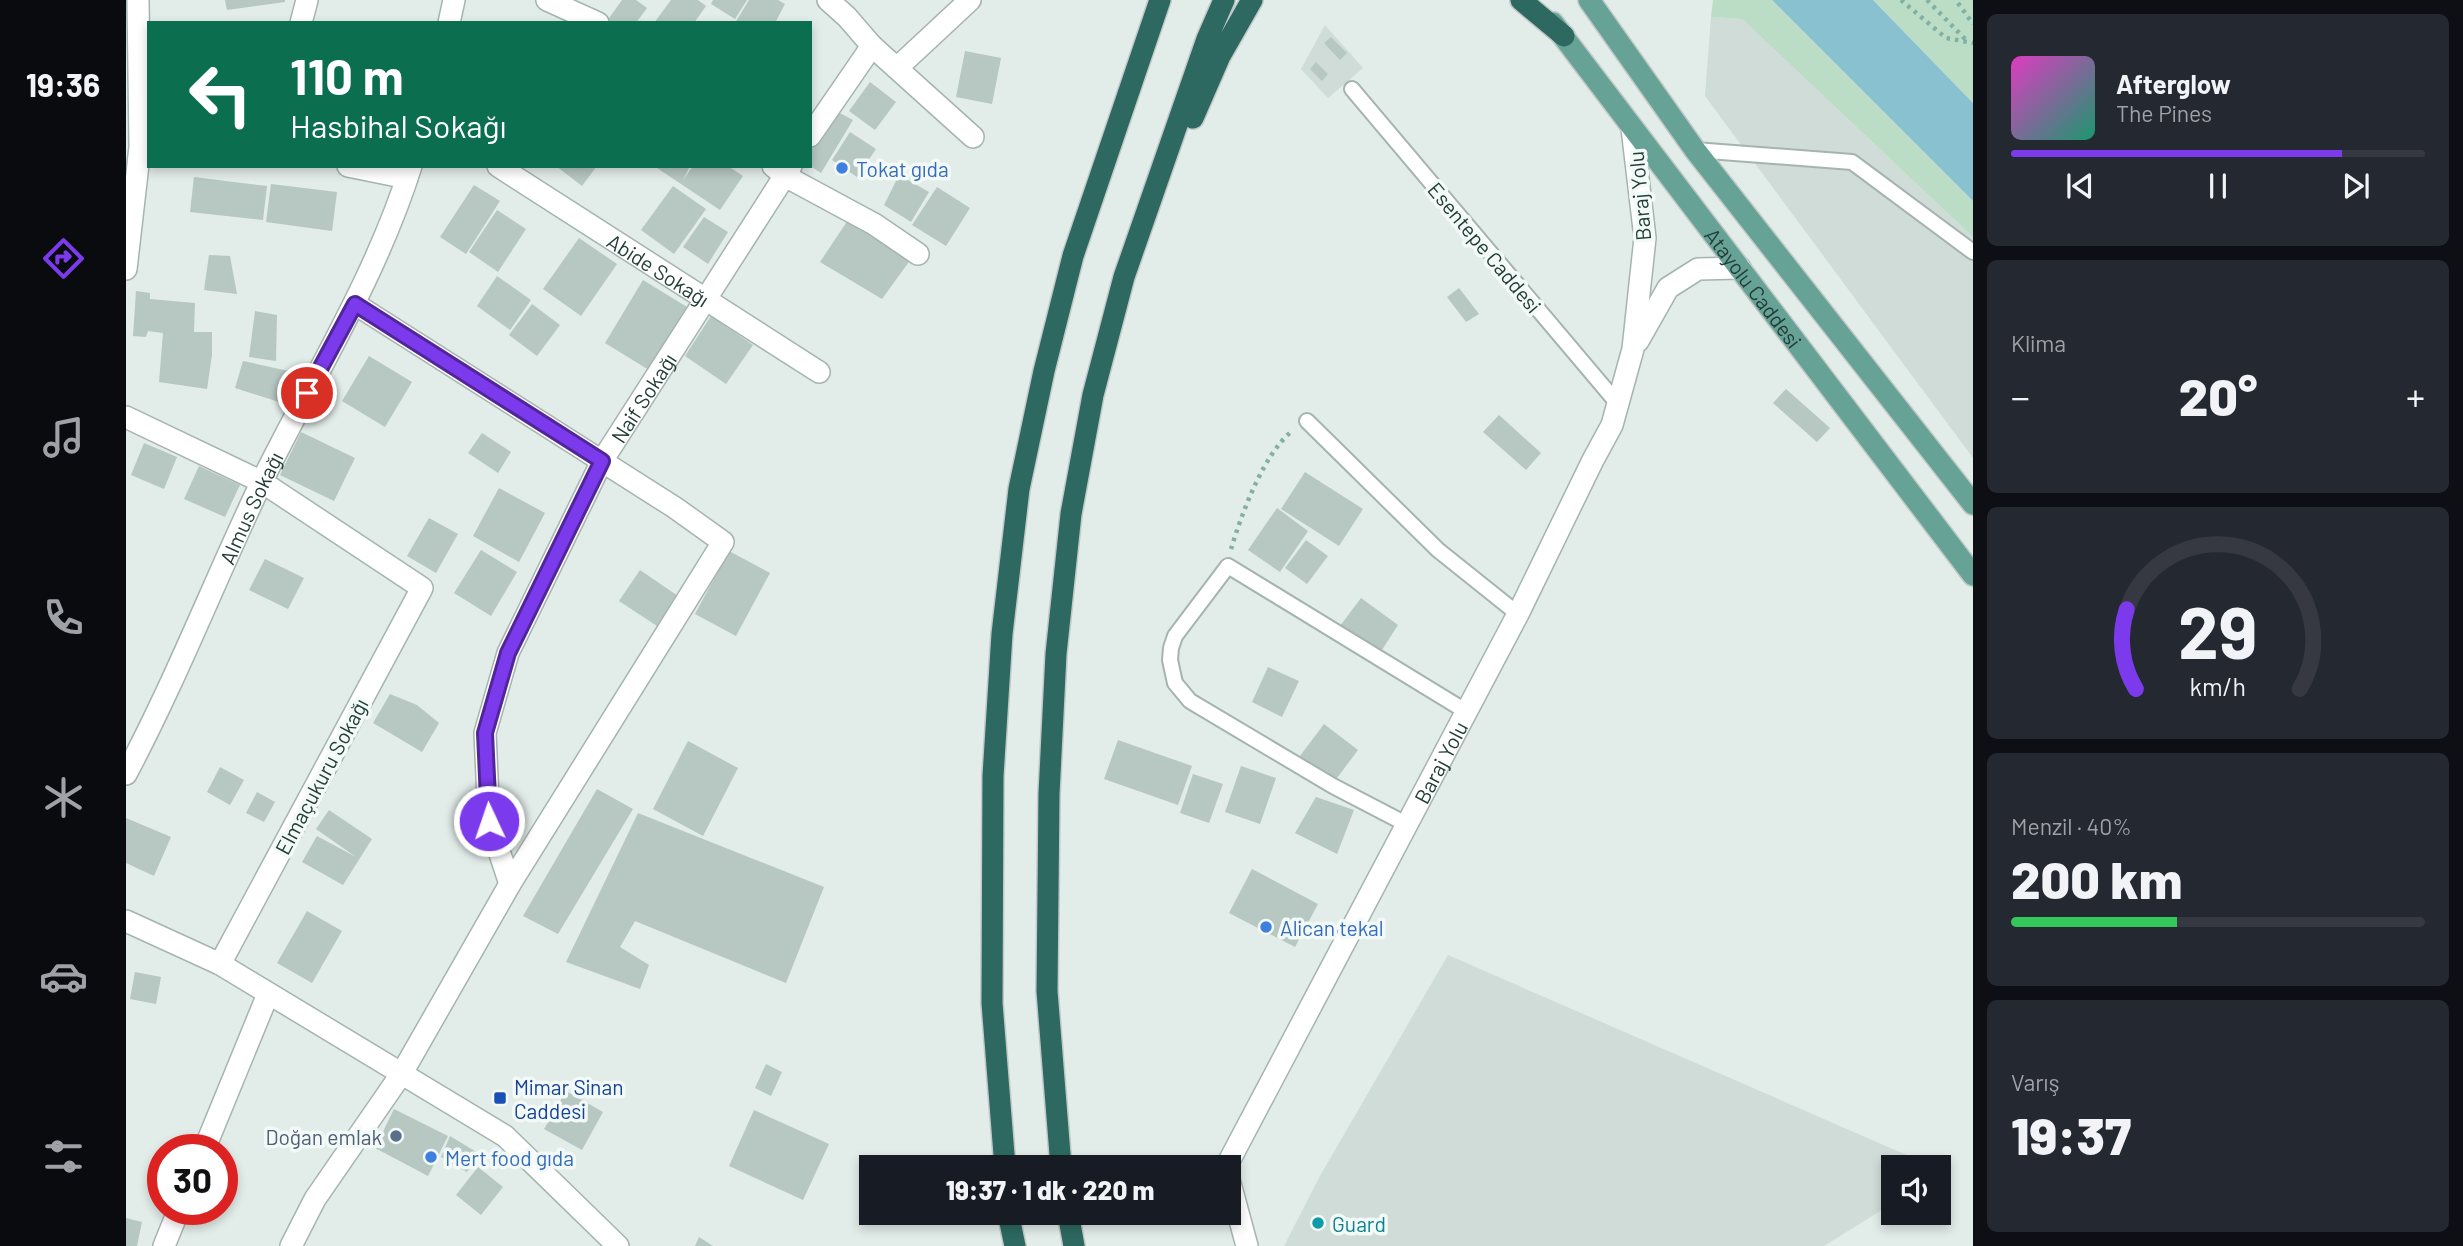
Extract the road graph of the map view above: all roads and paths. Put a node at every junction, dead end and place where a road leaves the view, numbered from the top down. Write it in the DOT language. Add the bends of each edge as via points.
graph roads {
  1 [pos="138,0"];
  2 [pos="307,0"];
  3 [pos="454,0"];
  4 [pos="547,0"];
  5 [pos="828,0"];
  6 [pos="970,0"];
  7 [pos="1160,0"];
  8 [pos="1224,0"];
  9 [pos="1252,0"];
  10 [pos="1521,0"];
  11 [pos="1534,0"];
  12 [pos="1589,0"];
  13 [pos="1901,0"];
  14 [pos="1927,0"];
  15 [pos="1958,3"];
  16 [pos="302,21"];
  17 [pos="449,21"];
  18 [pos="594,21"];
  19 [pos="1973,24"];
  20 [pos="1564,36"];
  21 [pos="1970,43"];
  22 [pos="872,46"];
  23 [pos="897,68"];
  24 [pos="1352,89"];
  25 [pos="1632,128"];
  26 [pos="812,133"];
  27 [pos="973,137"];
  28 [pos="144,147"];
  29 [pos="1695,150"];
  30 [pos="368,168"];
  31 [pos="501,168"];
  32 [pos="783,170"];
  33 [pos="409,172"];
  34 [pos="1973,252"];
  35 [pos="918,254"];
  36 [pos="1740,268"];
  37 [pos="126,269"];
  38 [pos="1124,277"];
  39 [pos="706,299"];
  40 [pos="355,304"];
  41 [pos="1633,349"];
  42 [pos="819,372"];
  43 [pos="1618,404"];
  44 [pos="126,417"];
  45 [pos="1307,421"];
  46 [pos="602,461"];
  47 [pos="262,482"];
  48 [pos="1973,504"];
  49 [pos="1228,566"];
  50 [pos="1973,575"];
  51 [pos="1518,614"];
  52 [pos="1467,712"];
  53 [pos="126,774"];
  54 [pos="1408,825"];
  55 [pos="510,884"];
  56 [pos="126,921"];
  57 [pos="220,964"];
  58 [pos="268,994"];
  59 [pos="402,1073"];
  60 [pos="211,1134"];
  61 [pos="1004,1155"];
  62 [pos="1060,1155"];
  63 [pos="1235,1155"];
  64 [pos="1241,1223"];
  65 [pos="173,1225"];
  66 [pos="1011,1225"];
  67 [pos="1070,1225"];
  68 [pos="164,1246"];
  69 [pos="290,1246"];
  70 [pos="618,1246"];
  71 [pos="1015,1246"];
  72 [pos="1074,1246"];
  73 [pos="1247,1246"];
  1 -- 28 [label="street"];
  2 -- 16 [label="street"];
  3 -- 17 [label="street"];
  4 -- 18 [label="street"];
  5 -- 22 [label="street"];
  6 -- 23 [label="street"];
  7 -- 61 [label="highway" via="1073,256 1019,489 1002,634 993,776 992,1003"];
  8 -- 38 [label="highway"];
  9 -- 38 [label="highway" via="1220,56"];
  10 -- 20 [label="highway"];
  11 -- 20 [label="main road, Atayolu Caddesi"];
  12 -- 29 [label="main road, Atayolu Caddesi"];
  13 -- 21 [label="path" via="1946,38"];
  14 -- 21 [label="path"];
  15 -- 19 [label="path"];
  20 -- 25 [label="main road, Atayolu Caddesi"];
  22 -- 23 [label="street"];
  22 -- 26 [label="street"];
  23 -- 27 [label="street"];
  24 -- 43 [label="lane, Esentepe Caddesi"];
  25 -- 36 [label="main road, Atayolu Caddesi"];
  25 -- 41 [label="street, Baraj Yolu" via="1645,238"];
  28 -- 37 [label="street"];
  29 -- 34 [label="lane" via="1852,162"];
  29 -- 48 [label="main road, Atayolu Caddesi"];
  30 -- 33 [label="street"];
  31 -- 39 [label="street, Abide Sokağı"];
  32 -- 35 [label="street"];
  32 -- 39 [label="street, Naif Sokağı"];
  33 -- 40 [label="street, Almus Sokağı"];
  36 -- 41 [label="street, Baraj Yolu" via="1698,269 1668,288"];
  36 -- 50 [label="main road, Atayolu Caddesi"];
  38 -- 62 [label="highway" via="1093,395 1071,514 1056,654 1049,794 1048,991"];
  39 -- 42 [label="street, Abide Sokağı"];
  39 -- 46 [label="street, Naif Sokağı"];
  40 -- 46 [label="street"];
  40 -- 47 [label="street, Almus Sokağı"];
  41 -- 43 [label="street, Baraj Yolu"];
  43 -- 51 [label="street, Baraj Yolu" via="1612,425"];
  44 -- 47 [label="street"];
  45 -- 49 [label="path" via="1288,434 1266,464 1236,533"];
  45 -- 51 [label="lane" via="1438,550"];
  46 -- 55 [label="street, Naif Sokağı" via="508,653 485,733 489,821"];
  46 -- 55 [label="street" via="723,542"];
  47 -- 53 [label="street, Almus Sokağı"];
  47 -- 57 [label="street, Elmaçukuru Sokağı" via="422,588"];
  49 -- 52 [label="lane"];
  49 -- 54 [label="lane" via="1175,636 1170,660 1175,683 1190,701"];
  51 -- 52 [label="street, Baraj Yolu"];
  52 -- 54 [label="street, Baraj Yolu"];
  54 -- 63 [label="street, Baraj Yolu"];
  55 -- 59 [label="street"];
  56 -- 57 [label="street"];
  57 -- 58 [label="street"];
  58 -- 59 [label="street"];
  58 -- 60 [label="street"];
  59 -- 69 [label="street" via="315,1199"];
  59 -- 70 [label="street" via="505,1136"];
  64 -- 73 [label="street"];
  65 -- 68 [label="street"];
  66 -- 71 [label="highway"];
  67 -- 72 [label="highway"];
}
